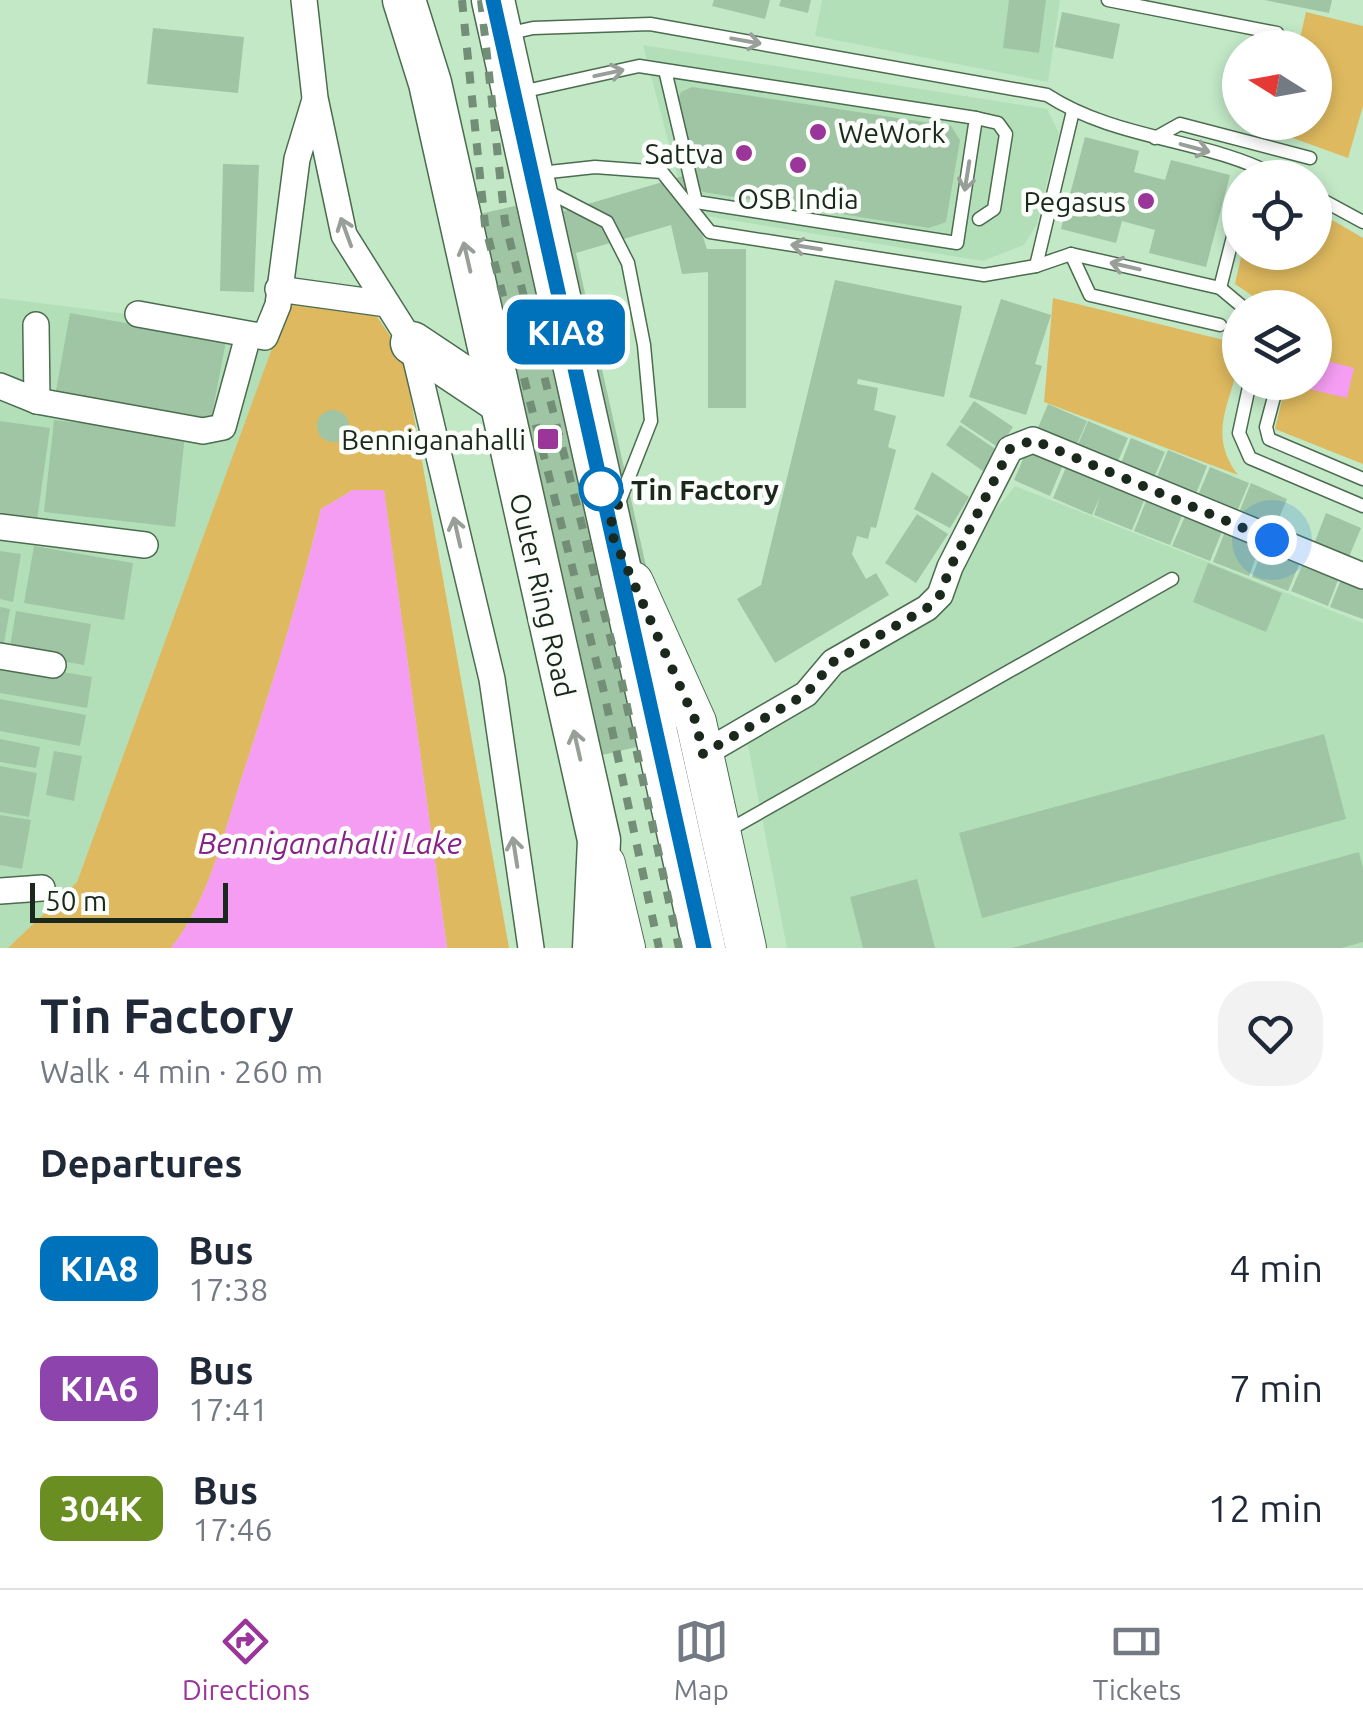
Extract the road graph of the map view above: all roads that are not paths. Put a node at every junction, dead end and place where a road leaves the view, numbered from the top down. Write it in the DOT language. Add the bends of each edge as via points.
graph roads {
  1 [pos="304,0"];
  2 [pos="1108,0"];
  3 [pos="408,3"];
  4 [pos="497,17"];
  5 [pos="1262,30"];
  6 [pos="665,70"];
  7 [pos="514,93"];
  8 [pos="315,98"];
  9 [pos="1073,112"];
  10 [pos="976,118"];
  11 [pos="1154,138"];
  12 [pos="1310,158"];
  13 [pos="1222,161"];
  14 [pos="534,179"];
  15 [pos="1332,204"];
  16 [pos="1362,219"];
  17 [pos="979,220"];
  18 [pos="1071,254"];
  19 [pos="1036,266"];
  20 [pos="1225,270"];
  21 [pos="1220,288"];
  22 [pos="278,289"];
  23 [pos="1222,290"];
  24 [pos="387,304"];
  25 [pos="138,314"];
  26 [pos="1220,325"];
  27 [pos="36,326"];
  28 [pos="248,336"];
  29 [pos="412,343"];
  30 [pos="0,386"];
  31 [pos="1246,400"];
  32 [pos="1273,400"];
  33 [pos="37,401"];
  34 [pos="499,401"];
  35 [pos="1363,479"];
  36 [pos="1363,506"];
  37 [pos="0,526"];
  38 [pos="609,528"];
  39 [pos="145,546"];
  40 [pos="1363,576"];
  41 [pos="1172,578"];
  42 [pos="0,656"];
  43 [pos="53,666"];
  44 [pos="685,763"];
  45 [pos="720,834"];
  46 [pos="599,840"];
  47 [pos="42,888"];
  48 [pos="0,891"];
  49 [pos="530,948"];
  50 [pos="594,948"];
  51 [pos="624,948"];
  52 [pos="704,948"];
  53 [pos="746,948"];
  1 -- 8 [label="street"];
  2 -- 5 [label="lane"];
  34 -- 3 [label="highway, Outer Ring Road, one-way"];
  4 -- 7 [label="highway"];
  4 -- 9 [label="lane, one-way" via="533,28 650,24 1047,95"];
  7 -- 6 [label="lane, one-way" via="640,66"];
  6 -- 10 [label="lane"];
  10 -- 6 [label="lane, one-way" via="957,243 696,202"];
  7 -- 14 [label="highway"];
  8 -- 22 [label="street" via="297,159"];
  24 -- 8 [label="street, one-way" via="344,235"];
  9 -- 11 [label="lane"];
  9 -- 19 [label="lane"];
  10 -- 17 [label="lane" via="998,123 1006,134 994,209"];
  11 -- 12 [label="lane" via="1180,124"];
  11 -- 13 [label="lane, one-way"];
  19 -- 14 [label="lane, one-way" via="984,275 710,232 662,172 595,167"];
  14 -- 38 [label="highway"];
  14 -- 38 [label="lane" via="607,222 628,264 650,420"];
  15 -- 16 [label="lane"];
  18 -- 19 [label="lane"];
  21 -- 18 [label="lane, one-way"];
  18 -- 26 [label="lane" via="1090,294"];
  20 -- 21 [label="lane"];
  21 -- 23 [label="lane"];
  22 -- 24 [label="street"];
  22 -- 28 [label="street" via="265,337"];
  24 -- 29 [label="street"];
  25 -- 28 [label="street"];
  27 -- 33 [label="street"];
  28 -- 33 [label="street" via="223,427 203,432"];
  29 -- 34 [label="highway"];
  49 -- 29 [label="street, one-way" via="492,679"];
  30 -- 33 [label="street"];
  31 -- 36 [label="lane" via="1239,433 1250,458"];
  32 -- 35 [label="lane" via="1270,439"];
  46 -- 34 [label="highway, Outer Ring Road, one-way"];
  37 -- 39 [label="street"];
  38 -- 44 [label="highway"];
  40 -- 44 [label="street" via="1033,440 1010,449 940,595 927,608 833,662 806,694"];
  41 -- 45 [label="lane"];
  42 -- 43 [label="street"];
  44 -- 45 [label="main road"];
  44 -- 52 [label="highway"];
  45 -- 53 [label="main road"];
  46 -- 50 [label="highway, Outer Ring Road"];
  46 -- 51 [label="main road"];
  47 -- 48 [label="street"];
}
